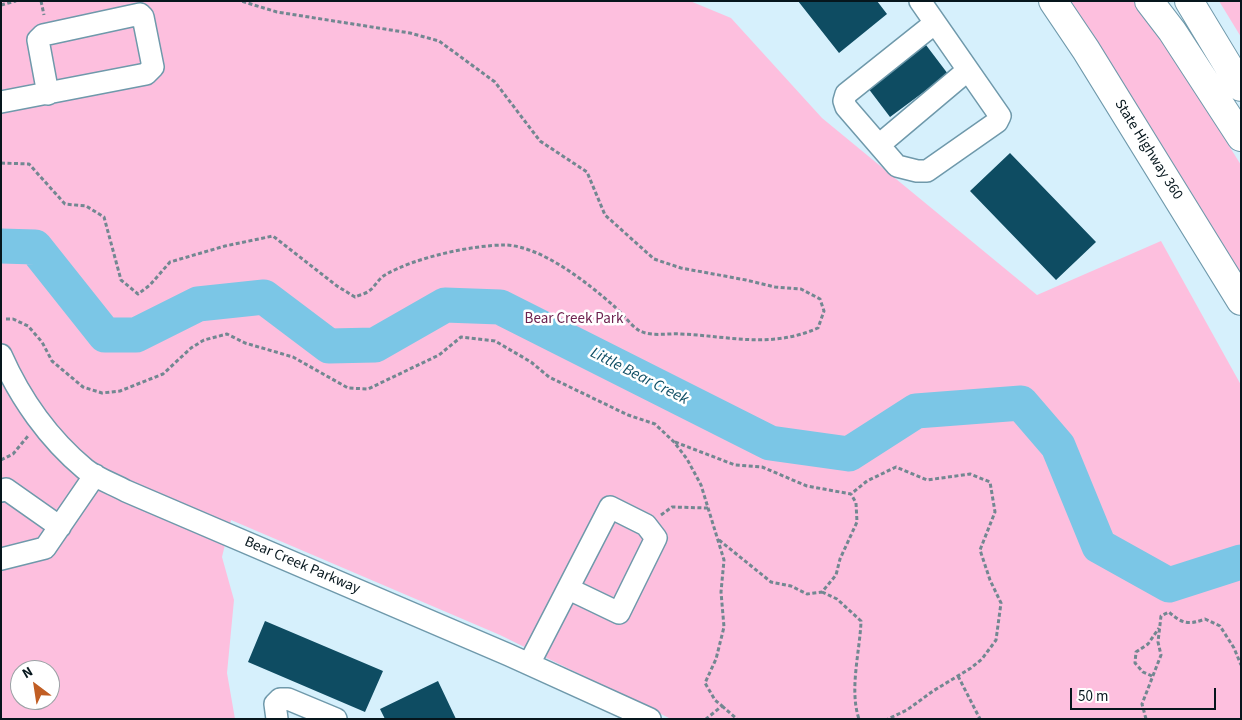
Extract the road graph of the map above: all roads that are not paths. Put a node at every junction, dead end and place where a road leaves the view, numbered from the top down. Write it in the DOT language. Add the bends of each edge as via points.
graph roads {
  1 [pos="920,1"];
  2 [pos="1053,1"];
  3 [pos="1149,1"];
  4 [pos="1189,1"];
  5 [pos="935,23"];
  6 [pos="968,70"];
  7 [pos="1241,88"];
  8 [pos="48,94"];
  9 [pos="1,102"];
  10 [pos="1241,136"];
  11 [pos="878,145"];
  12 [pos="1241,301"];
  13 [pos="1,355"];
  14 [pos="96,475"];
  15 [pos="1,491"];
  16 [pos="60,527"];
  17 [pos="1,559"];
  18 [pos="569,589"];
  19 [pos="530,664"];
  20 [pos="277,719"];
  21 [pos="336,719"];
  22 [pos="650,719"];
  1 -- 5 [label="street"];
  2 -- 12 [label="main road, State Highway 360"];
  3 -- 10 [label="main road"];
  4 -- 7 [label="main road"];
  5 -- 6 [label="street"];
  5 -- 11 [label="street" via="846,94 846,107"];
  6 -- 11 [label="street"];
  6 -- 11 [label="street" via="1000,116 997,122 927,171 897,166"];
  8 -- 8 [label="street" via="38,40 43,35 140,14 143,17 153,67 146,74"];
  8 -- 9 [label="street"];
  13 -- 14 [label="street, Bear Creek Parkway" via="20,392 55,440 86,470"];
  14 -- 16 [label="street"];
  14 -- 19 [label="street, Bear Creek Parkway" via="126,491"];
  15 -- 16 [label="street" via="6,489"];
  16 -- 17 [label="street" via="45,548"];
  18 -- 18 [label="street" via="610,507 646,525 656,538 619,613"];
  18 -- 19 [label="street"];
  19 -- 22 [label="street, Bear Creek Parkway"];
  20 -- 21 [label="street" via="275,704 288,698"];
}
